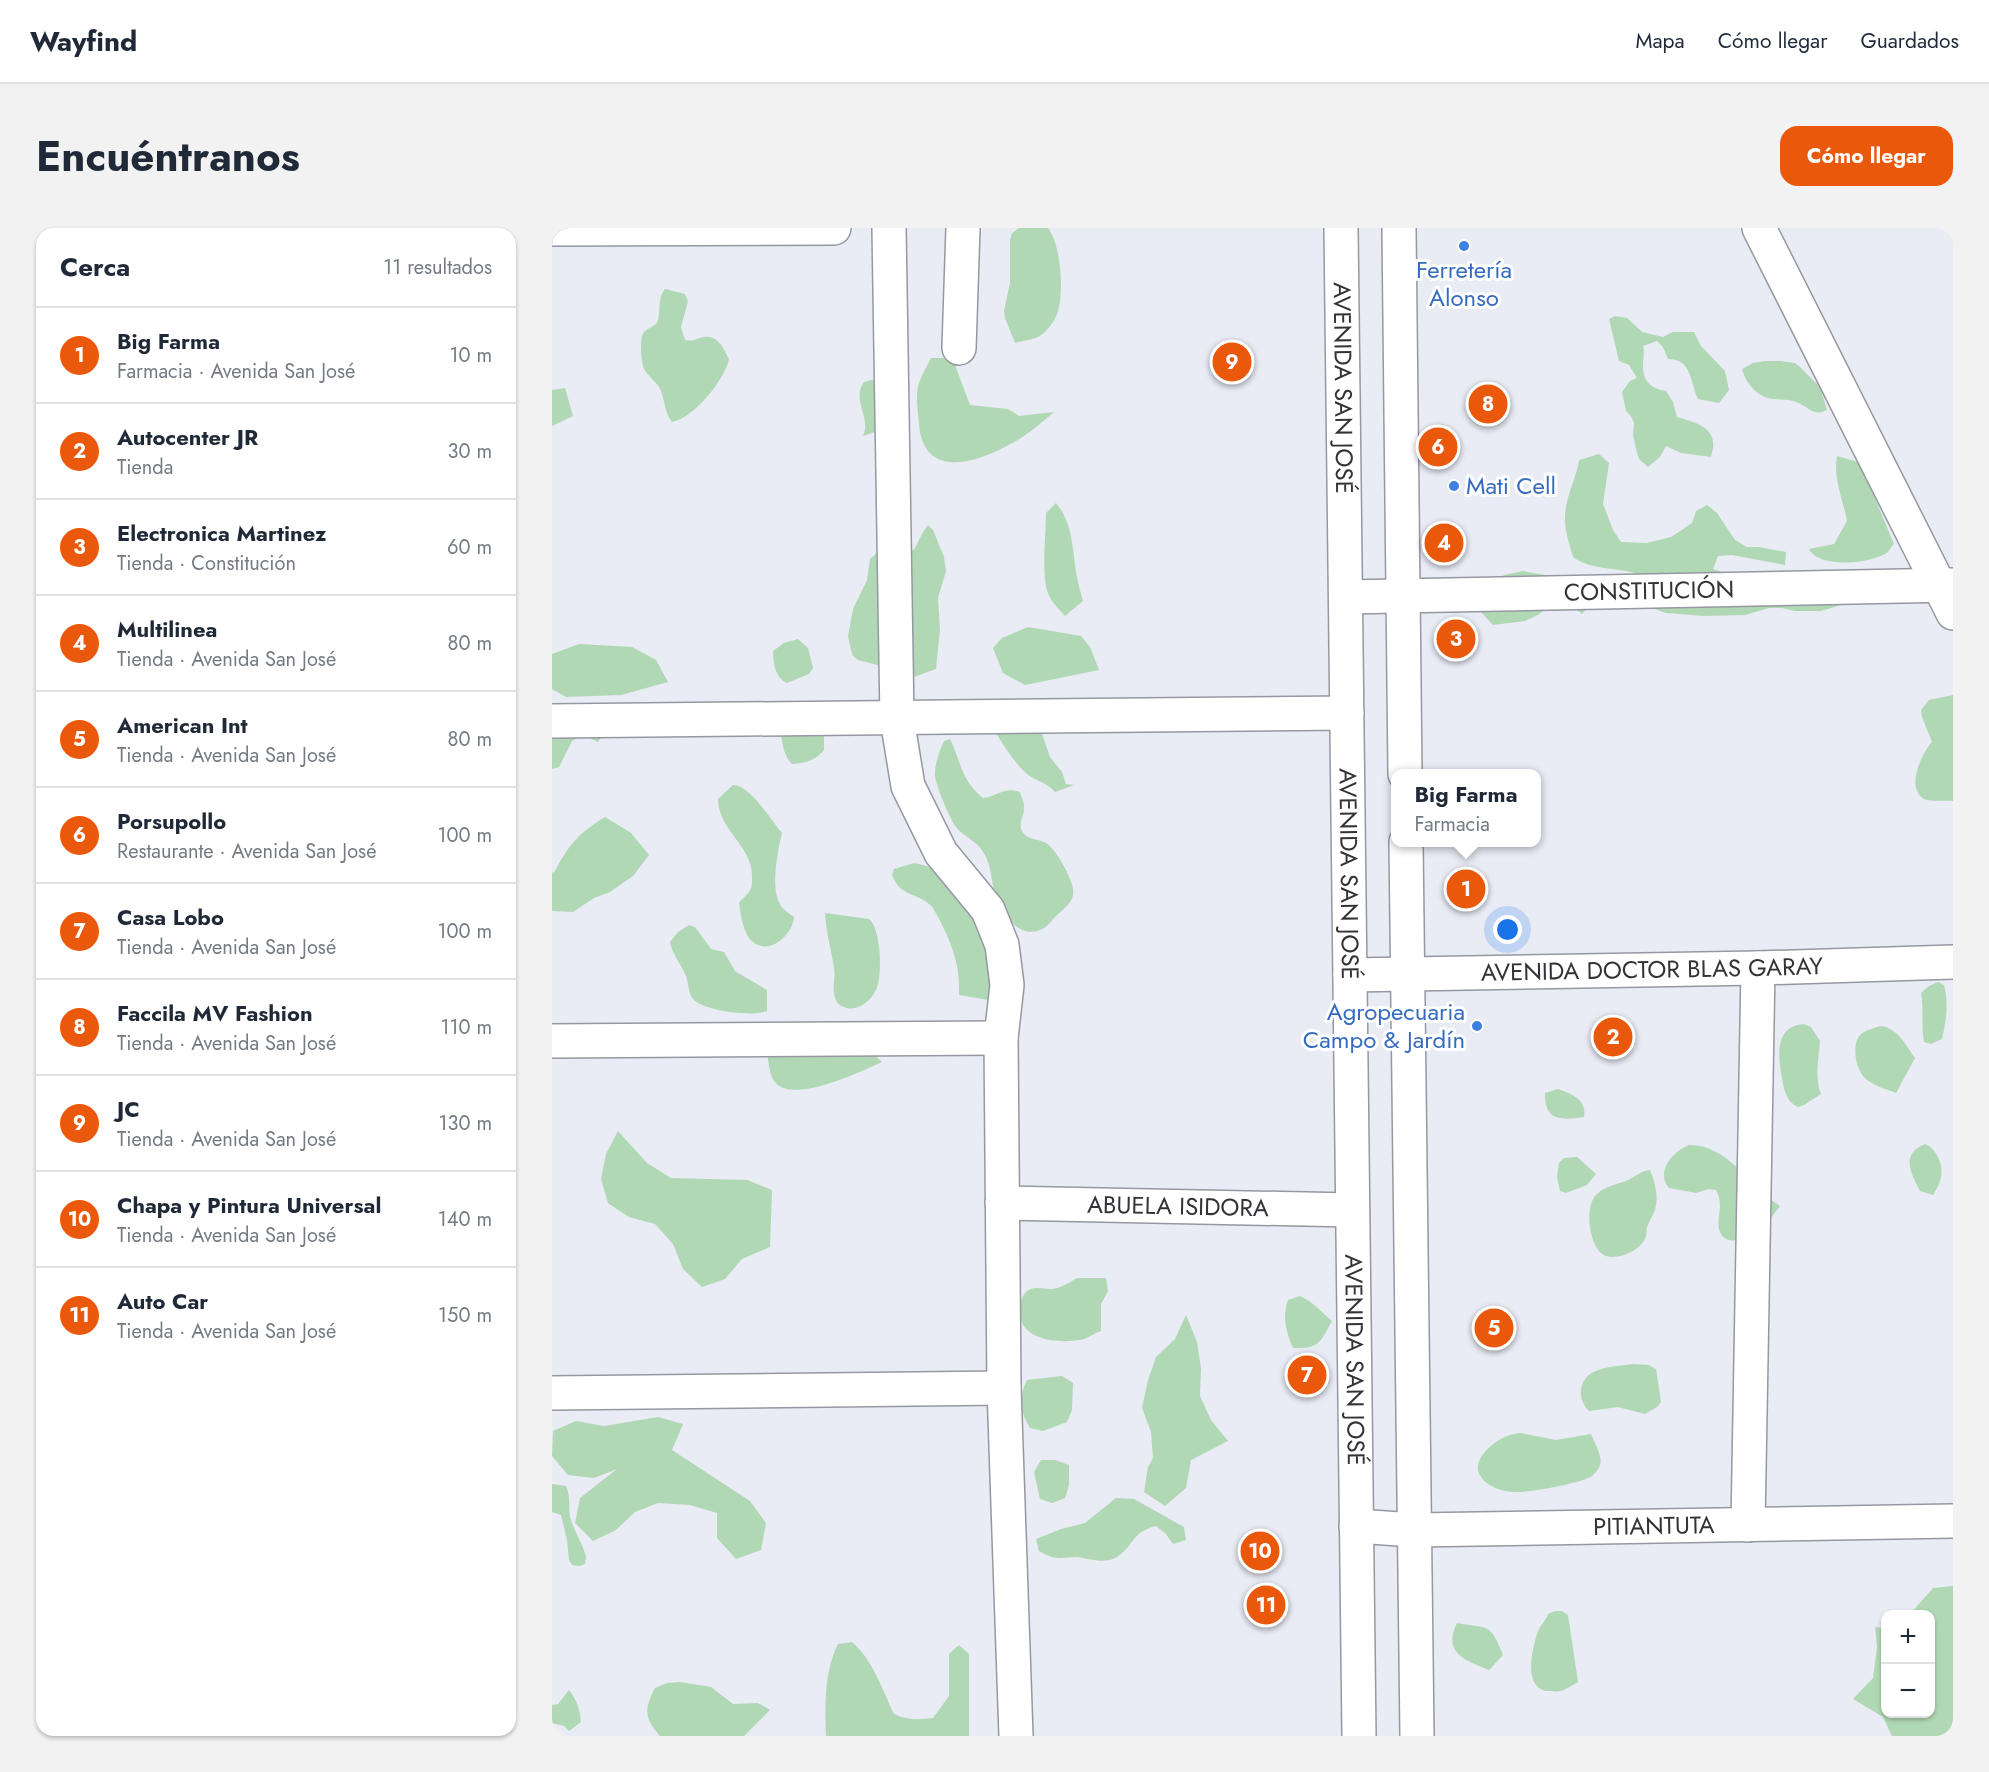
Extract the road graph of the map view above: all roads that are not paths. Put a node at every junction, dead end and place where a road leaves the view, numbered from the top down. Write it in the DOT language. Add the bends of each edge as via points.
graph roads {
  1 [pos="834,228"];
  2 [pos="889,228"];
  3 [pos="963,228"];
  4 [pos="1341,228"];
  5 [pos="1399,228"];
  6 [pos="1759,228"];
  7 [pos="552,229"];
  8 [pos="959,348"];
  9 [pos="1948,594"];
  10 [pos="1403,596"];
  11 [pos="1346,597"];
  12 [pos="1347,713"];
  13 [pos="897,719"];
  14 [pos="552,721"];
  15 [pos="1405,769"];
  16 [pos="1406,847"];
  17 [pos="1953,962"];
  18 [pos="1758,968"];
  19 [pos="1350,975"];
  20 [pos="1407,975"];
  21 [pos="1001,1038"];
  22 [pos="552,1041"];
  23 [pos="1002,1203"];
  24 [pos="1352,1210"];
  25 [pos="1004,1388"];
  26 [pos="552,1393"];
  27 [pos="1953,1521"];
  28 [pos="1748,1525"];
  29 [pos="1356,1526"];
  30 [pos="1414,1530"];
  31 [pos="1016,1736"];
  32 [pos="1359,1736"];
  33 [pos="1416,1736"];
  1 -- 7 [label="street"];
  2 -- 13 [label="street"];
  3 -- 8 [label="street"];
  4 -- 11 [label="street, AVENIDA SAN JOSÉ"];
  5 -- 10 [label="street"];
  6 -- 9 [label="street"];
  9 -- 10 [label="street, CONSTITUCIÓN"];
  10 -- 11 [label="street, CONSTITUCIÓN"];
  10 -- 15 [label="street"];
  11 -- 12 [label="street, AVENIDA SAN JOSÉ"];
  12 -- 13 [label="street"];
  12 -- 19 [label="street, AVENIDA SAN JOSÉ"];
  13 -- 14 [label="street"];
  13 -- 21 [label="street" via="908,786 941,853 988,910 1002,945 1006,985"];
  16 -- 20 [label="street"];
  17 -- 18 [label="street, AVENIDA DOCTOR BLAS GARAY"];
  18 -- 20 [label="street, AVENIDA DOCTOR BLAS GARAY"];
  18 -- 28 [label="street"];
  19 -- 20 [label="street, AVENIDA DOCTOR BLAS GARAY"];
  19 -- 24 [label="street, AVENIDA SAN JOSÉ"];
  20 -- 30 [label="street"];
  21 -- 22 [label="street"];
  21 -- 23 [label="street"];
  23 -- 24 [label="street, ABUELA ISIDORA"];
  23 -- 25 [label="street"];
  24 -- 29 [label="street, AVENIDA SAN JOSÉ"];
  25 -- 26 [label="street"];
  25 -- 31 [label="street"];
  27 -- 28 [label="street, PITIANTUTA"];
  28 -- 30 [label="street, PITIANTUTA"];
  29 -- 30 [label="street, PITIANTUTA"];
  29 -- 32 [label="street, AVENIDA SAN JOSÉ"];
  30 -- 33 [label="street"];
}
